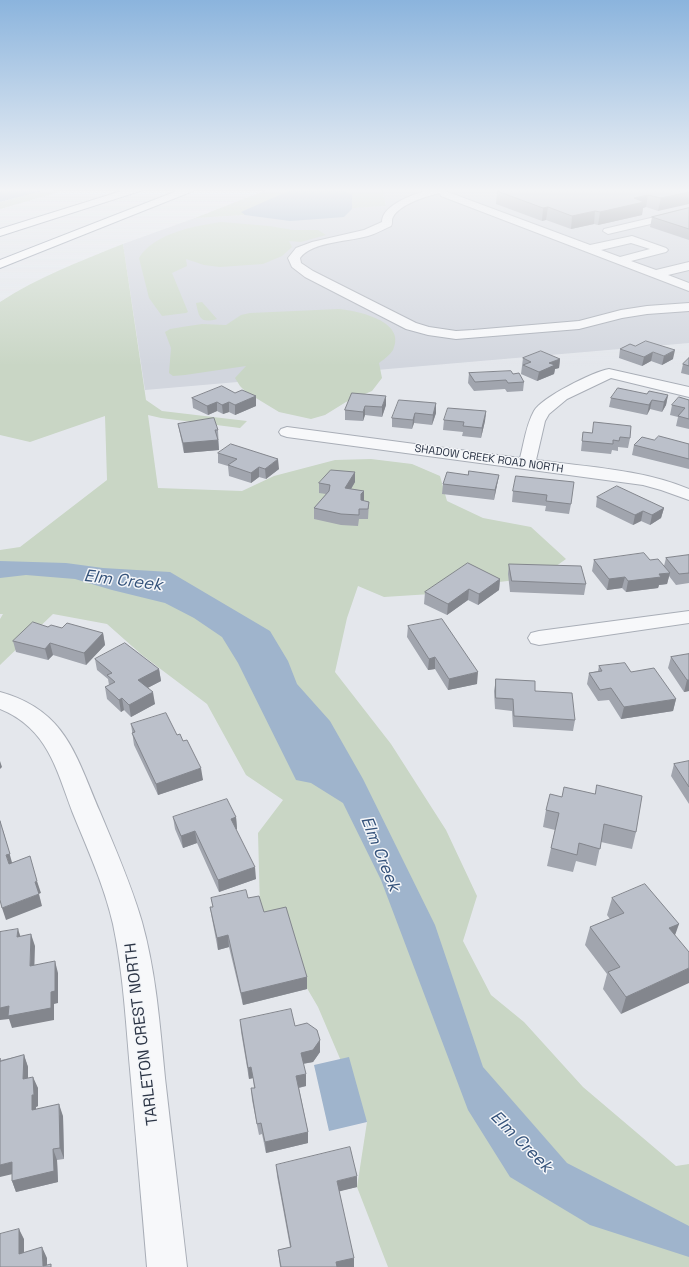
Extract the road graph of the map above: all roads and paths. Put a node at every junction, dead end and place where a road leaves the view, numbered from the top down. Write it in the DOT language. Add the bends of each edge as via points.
graph roads {
  1 [pos="40,248"];
  2 [pos="305,248"];
  3 [pos="593,248"];
  4 [pos="657,248"];
  5 [pos="589,249"];
  6 [pos="620,260"];
  7 [pos="0,264"];
  8 [pos="683,268"];
  9 [pos="656,274"];
  10 [pos="689,274"];
  11 [pos="689,287"];
  12 [pos="689,306"];
  13 [pos="689,392"];
  14 [pos="287,432"];
  15 [pos="527,464"];
  16 [pos="689,495"];
  17 [pos="689,617"];
  18 [pos="539,638"];
  19 [pos="0,700"];
  20 [pos="167,1267"];
  1 -- 7 [label="highway"];
  2 -- 12 [label="street" via="294,258 296,265 309,274 410,326 428,331 456,335 579,325 621,314"];
  3 -- 5 [label="street"];
  4 -- 6 [label="street" via="662,250"];
  5 -- 6 [label="street"];
  6 -- 9 [label="street"];
  8 -- 9 [label="street"];
  8 -- 10 [label="street"];
  9 -- 11 [label="street"];
  13 -- 15 [label="street" via="609,373 562,396 542,411"];
  14 -- 15 [label="street, SHADOW CREEK ROAD NORTH"];
  15 -- 16 [label="street, SHADOW CREEK ROAD NORTH" via="643,480"];
  17 -- 18 [label="street"];
  19 -- 20 [label="street, TARLETON CREST NORTH" via="22,708 39,719 55,738 116,887 130,938 140,1000"];
}
